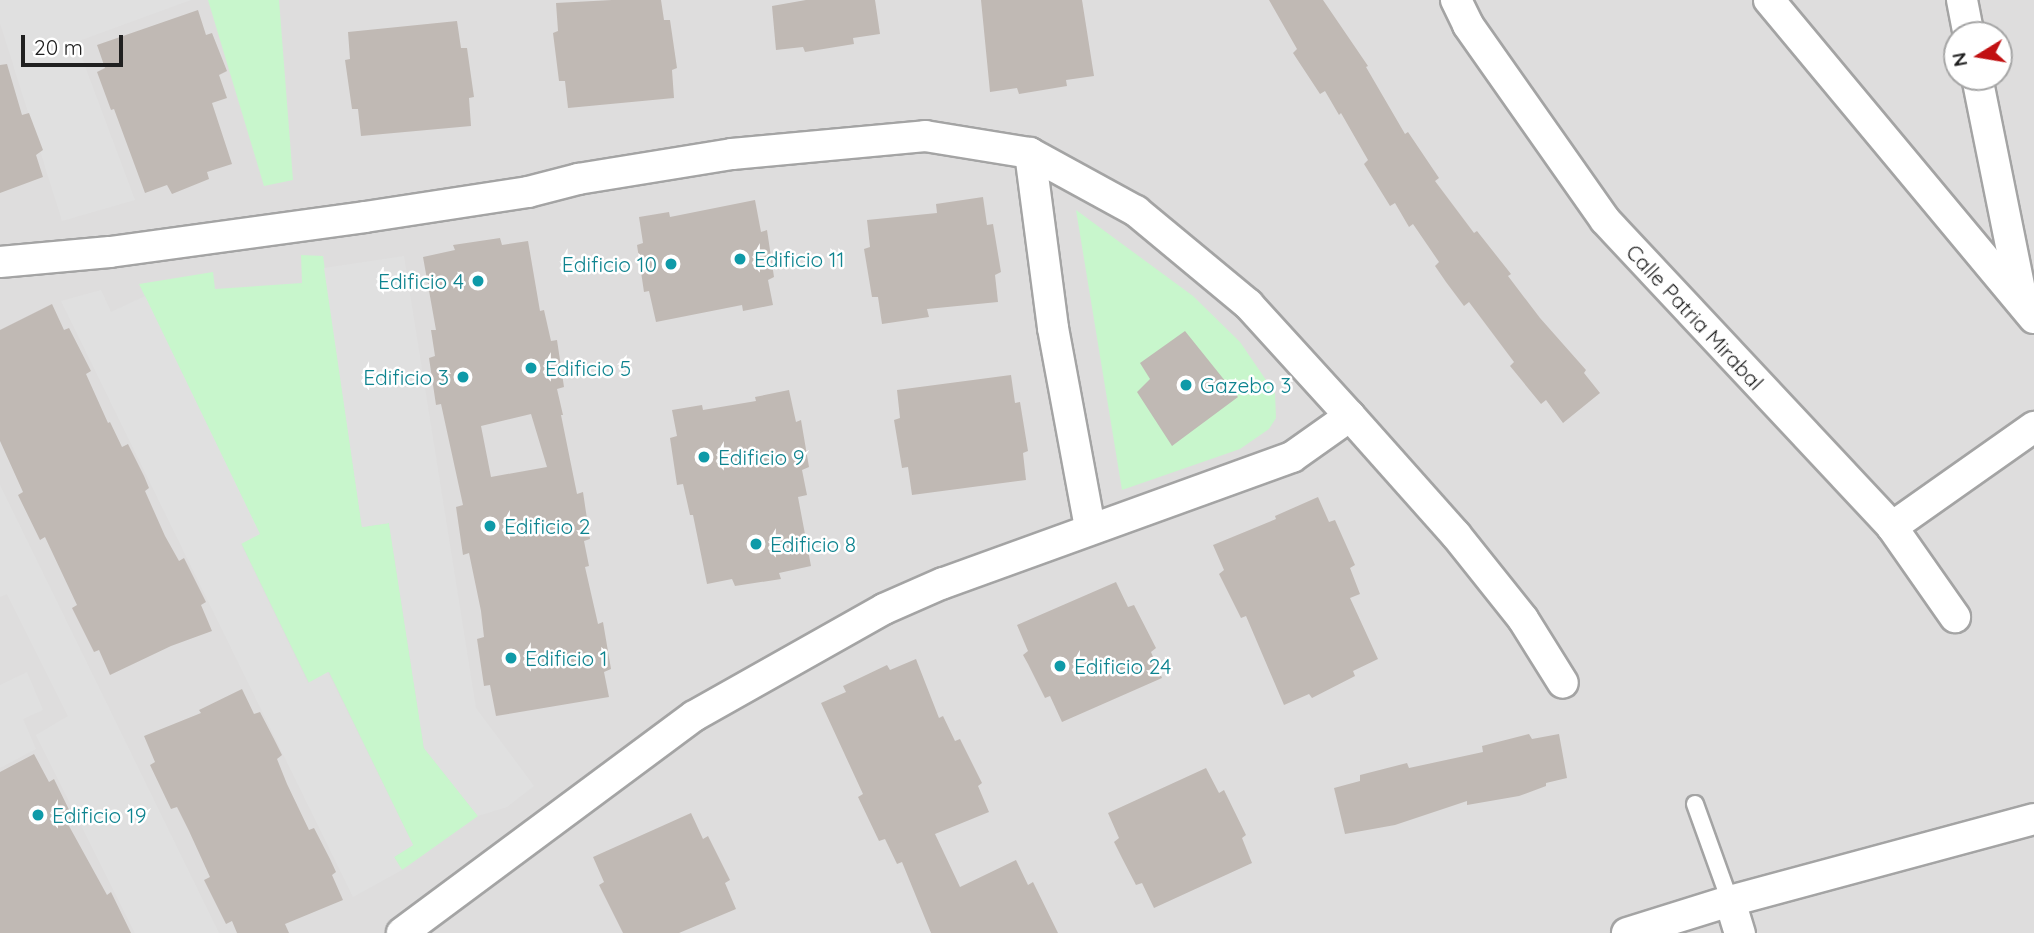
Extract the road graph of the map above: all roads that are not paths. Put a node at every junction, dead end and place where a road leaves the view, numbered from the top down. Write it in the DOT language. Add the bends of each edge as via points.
graph roads {
  1 [pos="1456,0"];
  2 [pos="1769,0"];
  3 [pos="1962,0"];
  4 [pos="1966,21"];
  5 [pos="1980,91"];
  6 [pos="1030,153"];
  7 [pos="0,262"];
  8 [pos="2028,311"];
  9 [pos="1350,416"];
  10 [pos="2034,427"];
  11 [pos="1892,527"];
  12 [pos="1090,528"];
  13 [pos="1955,617"];
  14 [pos="1563,683"];
  15 [pos="1695,804"];
  16 [pos="2034,819"];
  17 [pos="1730,901"];
  18 [pos="402,933"];
  19 [pos="1627,933"];
  20 [pos="1740,933"];
  1 -- 11 [label="street, Calle Patria Mirabal" via="1468,25 1605,220"];
  2 -- 8 [label="street"];
  3 -- 4 [label="street"];
  5 -- 8 [label="street"];
  6 -- 7 [label="street" via="925,136 732,154 378,215 110,252"];
  6 -- 9 [label="street" via="1136,211 1248,304"];
  6 -- 12 [label="street" via="1053,328"];
  9 -- 12 [label="street" via="1292,457"];
  9 -- 14 [label="street" via="1524,619"];
  10 -- 11 [label="street"];
  11 -- 13 [label="street, Calle Patria Mirabal"];
  12 -- 18 [label="street" via="884,609 694,716"];
  15 -- 17 [label="lane"];
  16 -- 17 [label="street"];
  17 -- 19 [label="street"];
  17 -- 20 [label="street"];
}
